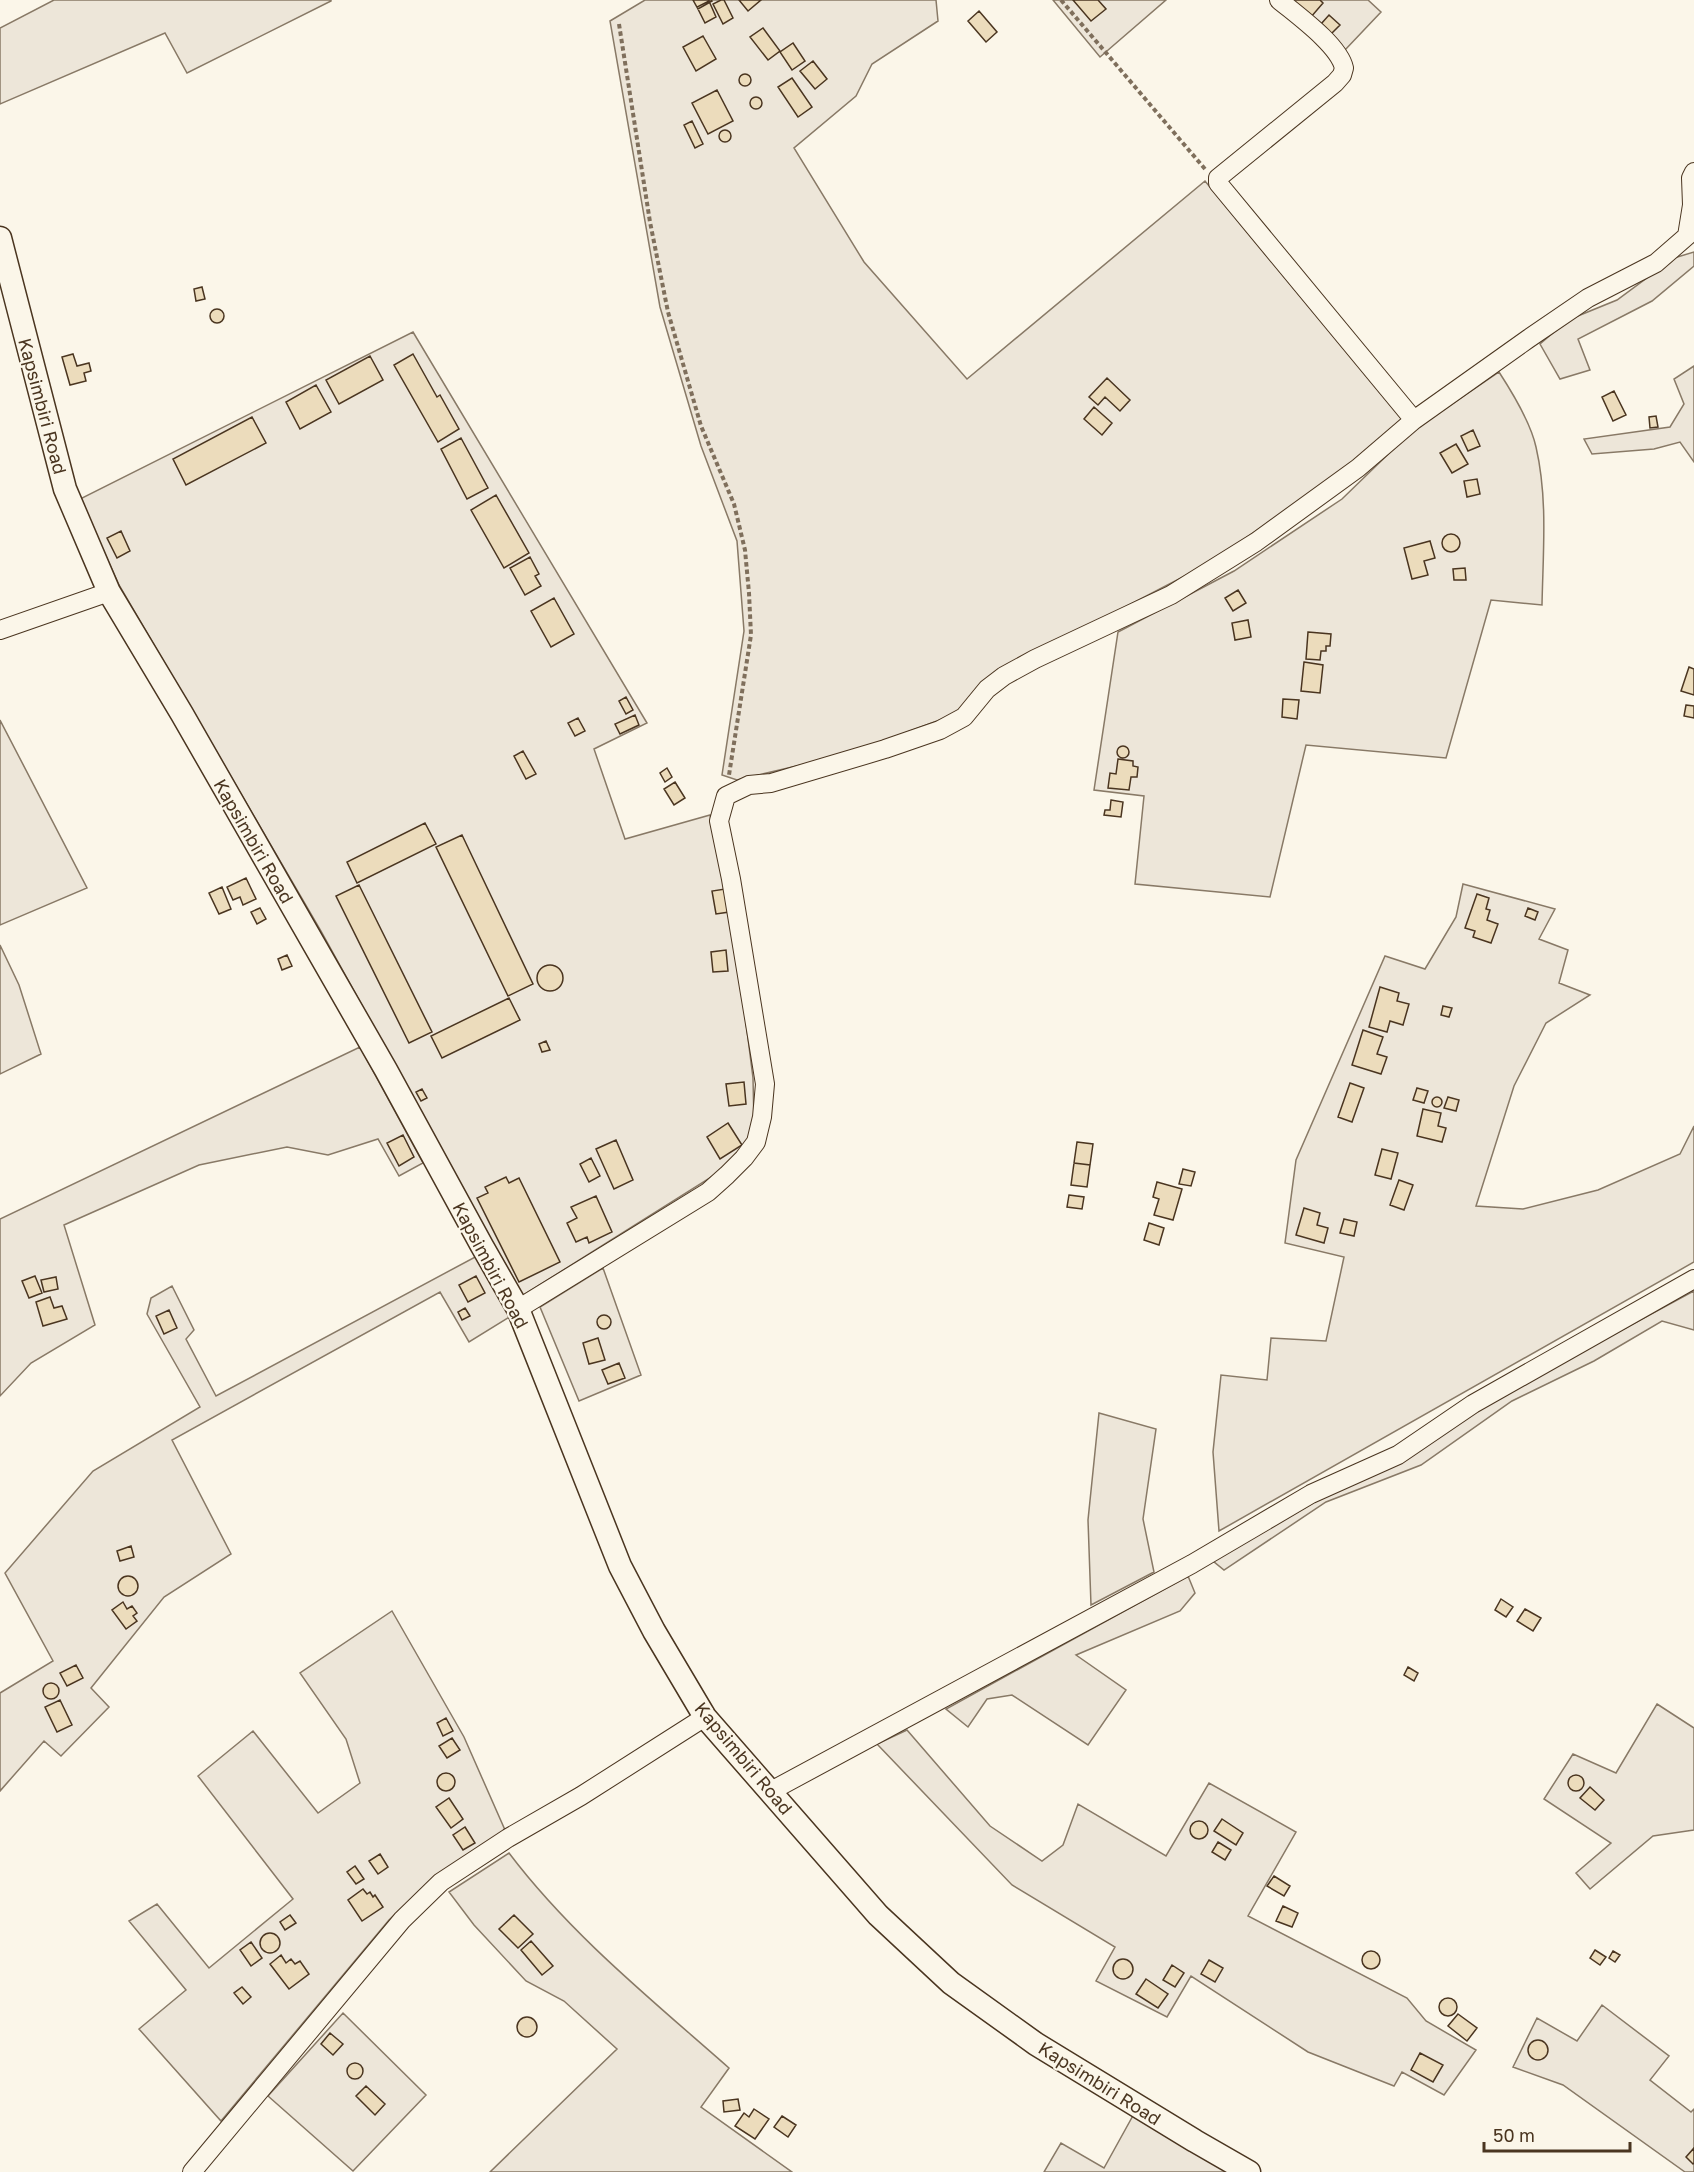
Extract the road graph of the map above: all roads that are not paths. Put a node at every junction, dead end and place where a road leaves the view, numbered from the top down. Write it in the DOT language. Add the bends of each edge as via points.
graph roads {
  1 [pos="1279,0"];
  2 [pos="1694,172"];
  3 [pos="0,238"];
  4 [pos="1414,420"];
  5 [pos="109,592"];
  6 [pos="0,630"];
  7 [pos="1694,1279"];
  8 [pos="518,1309"];
  9 [pos="705,1717"];
  10 [pos="771,1791"];
  11 [pos="192,2172"];
  12 [pos="1249,2172"];
  1 -- 4 [label="street" via="1335,52 1344,68 1342,75 1218,178 1218,183"];
  2 -- 4 [label="street" via="1687,236 1656,263 1588,298"];
  3 -- 5 [label="street, Kapsimbiri Road" via="65,489"];
  4 -- 8 [label="street" via="1358,468 1256,542 1171,595 1004,676 987,689 964,717 940,730 885,749 771,783 749,785 726,796 719,821 765,1084 756,1142 708,1192"];
  5 -- 6 [label="street"];
  5 -- 8 [label="street, Kapsimbiri Road" via="386,1070"];
  7 -- 10 [label="street" via="1473,1404 1398,1455 1311,1494 1192,1564"];
  8 -- 9 [label="street, Kapsimbiri Road" via="620,1566"];
  9 -- 10 [label="street, Kapsimbiri Road"];
  9 -- 11 [label="street" via="441,1882 402,1920"];
  10 -- 12 [label="street, Kapsimbiri Road" via="878,1915 951,1983 1036,2044"];
}
